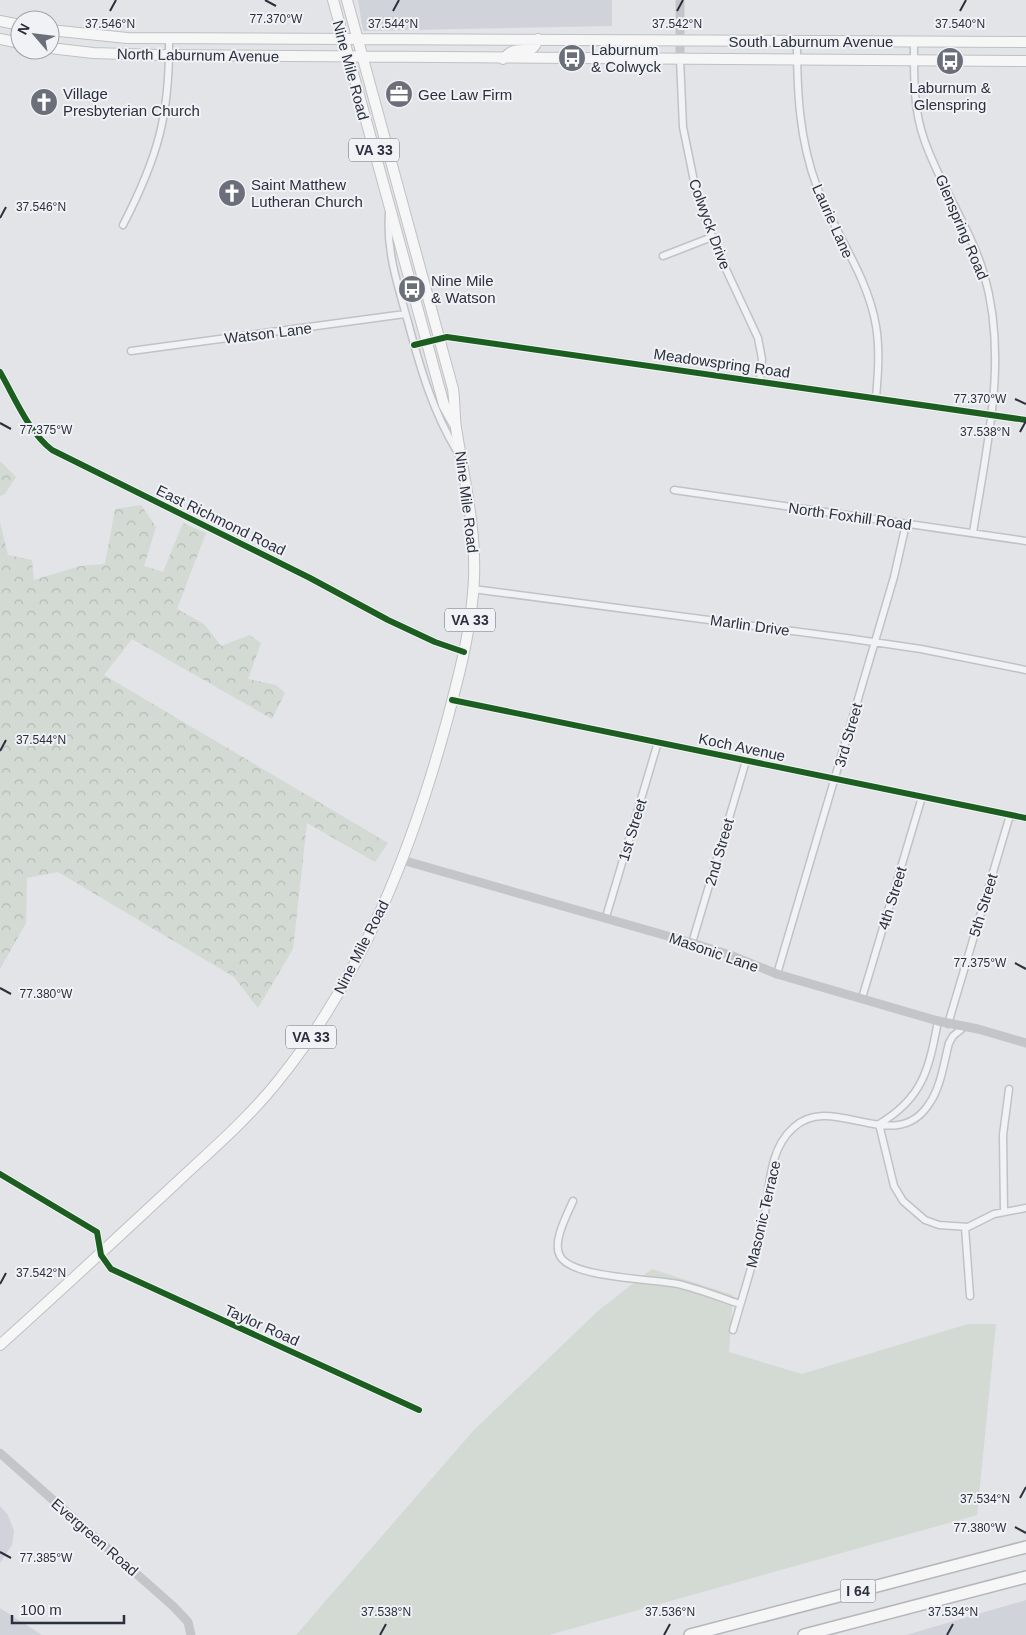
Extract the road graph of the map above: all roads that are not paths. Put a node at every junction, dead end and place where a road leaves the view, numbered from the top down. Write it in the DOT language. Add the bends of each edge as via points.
graph roads {
  1 [pos="333,0"];
  2 [pos="347,0"];
  3 [pos="680,0"];
  4 [pos="60,31"];
  5 [pos="169,38"];
  6 [pos="342,39"];
  7 [pos="356,40"];
  8 [pos="538,40"];
  9 [pos="680,40"];
  10 [pos="796,41"];
  11 [pos="914,42"];
  12 [pos="1026,42"];
  13 [pos="60,49"];
  14 [pos="169,55"];
  15 [pos="360,55"];
  16 [pos="347,56"];
  17 [pos="503,59"];
  18 [pos="680,59"];
  19 [pos="797,60"];
  20 [pos="914,61"];
  21 [pos="1026,61"];
  22 [pos="390,207"];
  23 [pos="123,225"];
  24 [pos="712,237"];
  25 [pos="663,256"];
  26 [pos="405,314"];
  27 [pos="439,338"];
  28 [pos="427,341"];
  29 [pos="414,345"];
  30 [pos="131,351"];
  31 [pos="0,372"];
  32 [pos="760,381"];
  33 [pos="876,398"];
  34 [pos="991,415"];
  35 [pos="1026,420"];
  36 [pos="455,426"];
  37 [pos="463,460"];
  38 [pos="674,490"];
  39 [pos="906,524"];
  40 [pos="974,533"];
  41 [pos="1026,541"];
  42 [pos="473,589"];
  43 [pos="874,642"];
  44 [pos="464,652"];
  45 [pos="1026,670"];
  46 [pos="452,700"];
  47 [pos="658,742"];
  48 [pos="746,761"];
  49 [pos="835,779"];
  50 [pos="922,797"];
  51 [pos="1010,815"];
  52 [pos="1026,818"];
  53 [pos="402,860"];
  54 [pos="606,917"];
  55 [pos="692,943"];
  56 [pos="777,974"];
  57 [pos="862,998"];
  58 [pos="943,1022"];
  59 [pos="964,1027"];
  60 [pos="1026,1043"];
  61 [pos="1009,1088"];
  62 [pos="879,1124"];
  63 [pos="0,1174"];
  64 [pos="572,1201"];
  65 [pos="1026,1208"];
  66 [pos="1004,1212"];
  67 [pos="965,1227"];
  68 [pos="101,1255"];
  69 [pos="970,1296"];
  70 [pos="740,1304"];
  71 [pos="733,1330"];
  72 [pos="0,1345"];
  73 [pos="419,1410"];
  74 [pos="0,1453"];
  75 [pos="1026,1547"];
  76 [pos="1026,1577"];
  77 [pos="191,1635"];
  78 [pos="690,1635"];
  79 [pos="804,1635"];
  1 -- 6 [label="main road, Nine Mile Road / VA 33"];
  2 -- 7 [label="main road, Nine Mile Road / VA 33"];
  3 -- 9 [label="main road, Colwyck Drive"];
  4 -- 5 [label="main road, North Laburnum Avenue"];
  5 -- 6 [label="main road, North Laburnum Avenue"];
  5 -- 14 [label="street"];
  6 -- 7 [label="main road, North Laburnum Avenue"];
  6 -- 16 [label="main road, Nine Mile Road / VA 33"];
  7 -- 8 [label="main road, South Laburnum Avenue"];
  7 -- 15 [label="main road, Nine Mile Road / VA 33"];
  8 -- 9 [label="main road, South Laburnum Avenue"];
  8 -- 17 [label="main road" via="536,47 529,52 513,51"];
  9 -- 10 [label="main road, South Laburnum Avenue"];
  9 -- 18 [label="main road, Colwyck Drive"];
  10 -- 11 [label="main road, South Laburnum Avenue"];
  10 -- 19 [label="street, Laurie Lane"];
  11 -- 12 [label="main road, South Laburnum Avenue"];
  11 -- 20 [label="street, Glenspring Road"];
  13 -- 14 [label="main road, North Laburnum Avenue"];
  14 -- 16 [label="main road, North Laburnum Avenue"];
  14 -- 23 [label="street" via="166,112 156,152"];
  15 -- 16 [label="main road, North Laburnum Avenue"];
  15 -- 17 [label="main road, South Laburnum Avenue"];
  15 -- 27 [label="main road, Nine Mile Road / VA 33"];
  16 -- 22 [label="main road, Nine Mile Road / VA 33"];
  17 -- 18 [label="main road, South Laburnum Avenue"];
  18 -- 19 [label="main road, South Laburnum Avenue"];
  18 -- 24 [label="street, Colwyck Drive" via="687,155"];
  19 -- 20 [label="main road, South Laburnum Avenue"];
  19 -- 33 [label="street, Laurie Lane" via="800,118 810,166 868,298 876,326 879,361"];
  20 -- 21 [label="main road, South Laburnum Avenue"];
  20 -- 34 [label="street, Glenspring Road" via="915,99 924,138 984,274 995,333 996,364"];
  22 -- 26 [label="street" via="390,249"];
  22 -- 28 [label="main road, Nine Mile Road / VA 33"];
  24 -- 25 [label="street"];
  24 -- 32 [label="street, Colwyck Drive" via="758,338 762,359"];
  26 -- 29 [label="street"];
  26 -- 30 [label="street, Watson Lane"];
  27 -- 28 [label="street, Meadowspring Road"];
  27 -- 32 [label="street, Meadowspring Road"];
  27 -- 36 [label="main road, Nine Mile Road / VA 33" via="455,398"];
  28 -- 29 [label="street, Meadowspring Road"];
  28 -- 36 [label="main road, Nine Mile Road / VA 33" via="444,406"];
  29 -- 37 [label="street" via="438,418"];
  31 -- 44 [label="street, East Richmond Road" via="30,426 52,450 388,620"];
  32 -- 33 [label="street, Meadowspring Road"];
  33 -- 34 [label="street, Meadowspring Road"];
  34 -- 35 [label="street, Meadowspring Road"];
  34 -- 40 [label="street, Glenspring Road"];
  36 -- 37 [label="main road, Nine Mile Road / VA 33"];
  37 -- 42 [label="main road, Nine Mile Road / VA 33" via="473,523"];
  38 -- 39 [label="street, North Foxhill Road"];
  39 -- 40 [label="street, North Foxhill Road"];
  39 -- 43 [label="street, 3rd Street"];
  40 -- 41 [label="street, North Foxhill Road"];
  42 -- 43 [label="street, Marlin Drive"];
  42 -- 44 [label="main road, Nine Mile Road / VA 33"];
  43 -- 45 [label="street, Marlin Drive"];
  43 -- 49 [label="street, 3rd Street"];
  44 -- 46 [label="main road, Nine Mile Road / VA 33"];
  46 -- 47 [label="street, Koch Avenue"];
  46 -- 53 [label="main road, Nine Mile Road / VA 33" via="438,755"];
  47 -- 48 [label="street, Koch Avenue"];
  47 -- 54 [label="street, 1st Street"];
  48 -- 49 [label="street, Koch Avenue"];
  48 -- 55 [label="street, 2nd Street"];
  49 -- 50 [label="street, Koch Avenue"];
  49 -- 56 [label="street, 3rd Street"];
  50 -- 51 [label="street, Koch Avenue"];
  50 -- 57 [label="street, 4th Street"];
  51 -- 52 [label="street, Koch Avenue"];
  51 -- 58 [label="street, 5th Street"];
  53 -- 54 [label="main road, Masonic Lane"];
  53 -- 68 [label="main road, Nine Mile Road / VA 33" via="343,986 277,1082 250,1113"];
  54 -- 55 [label="main road, Masonic Lane"];
  55 -- 56 [label="main road, Masonic Lane"];
  56 -- 57 [label="main road, Masonic Lane"];
  57 -- 58 [label="main road, Masonic Lane"];
  58 -- 59 [label="main road, Masonic Lane"];
  58 -- 62 [label="street" via="914,1095 905,1107"];
  59 -- 60 [label="main road, Masonic Lane"];
  59 -- 62 [label="street, Masonic Terrace" via="953,1036 928,1107 898,1126"];
  61 -- 66 [label="street" via="1003,1135"];
  62 -- 67 [label="street" via="890,1174 903,1201 925,1220 939,1225"];
  62 -- 70 [label="street, Masonic Terrace" via="823,1116 803,1121 788,1132 774,1165 763,1225"];
  63 -- 68 [label="main road" via="97,1232"];
  64 -- 70 [label="street" via="558,1247 560,1258 566,1264 596,1273 677,1284"];
  65 -- 66 [label="street"];
  66 -- 67 [label="street"];
  67 -- 69 [label="street"];
  68 -- 72 [label="main road, Nine Mile Road / VA 33"];
  68 -- 73 [label="street, Taylor Road" via="111,1269"];
  70 -- 71 [label="street, Masonic Terrace"];
  74 -- 77 [label="main road, Evergreen Road" via="164,1597 188,1622"];
  75 -- 78 [label="highway, I 64"];
  76 -- 79 [label="highway, I 64"];
}
